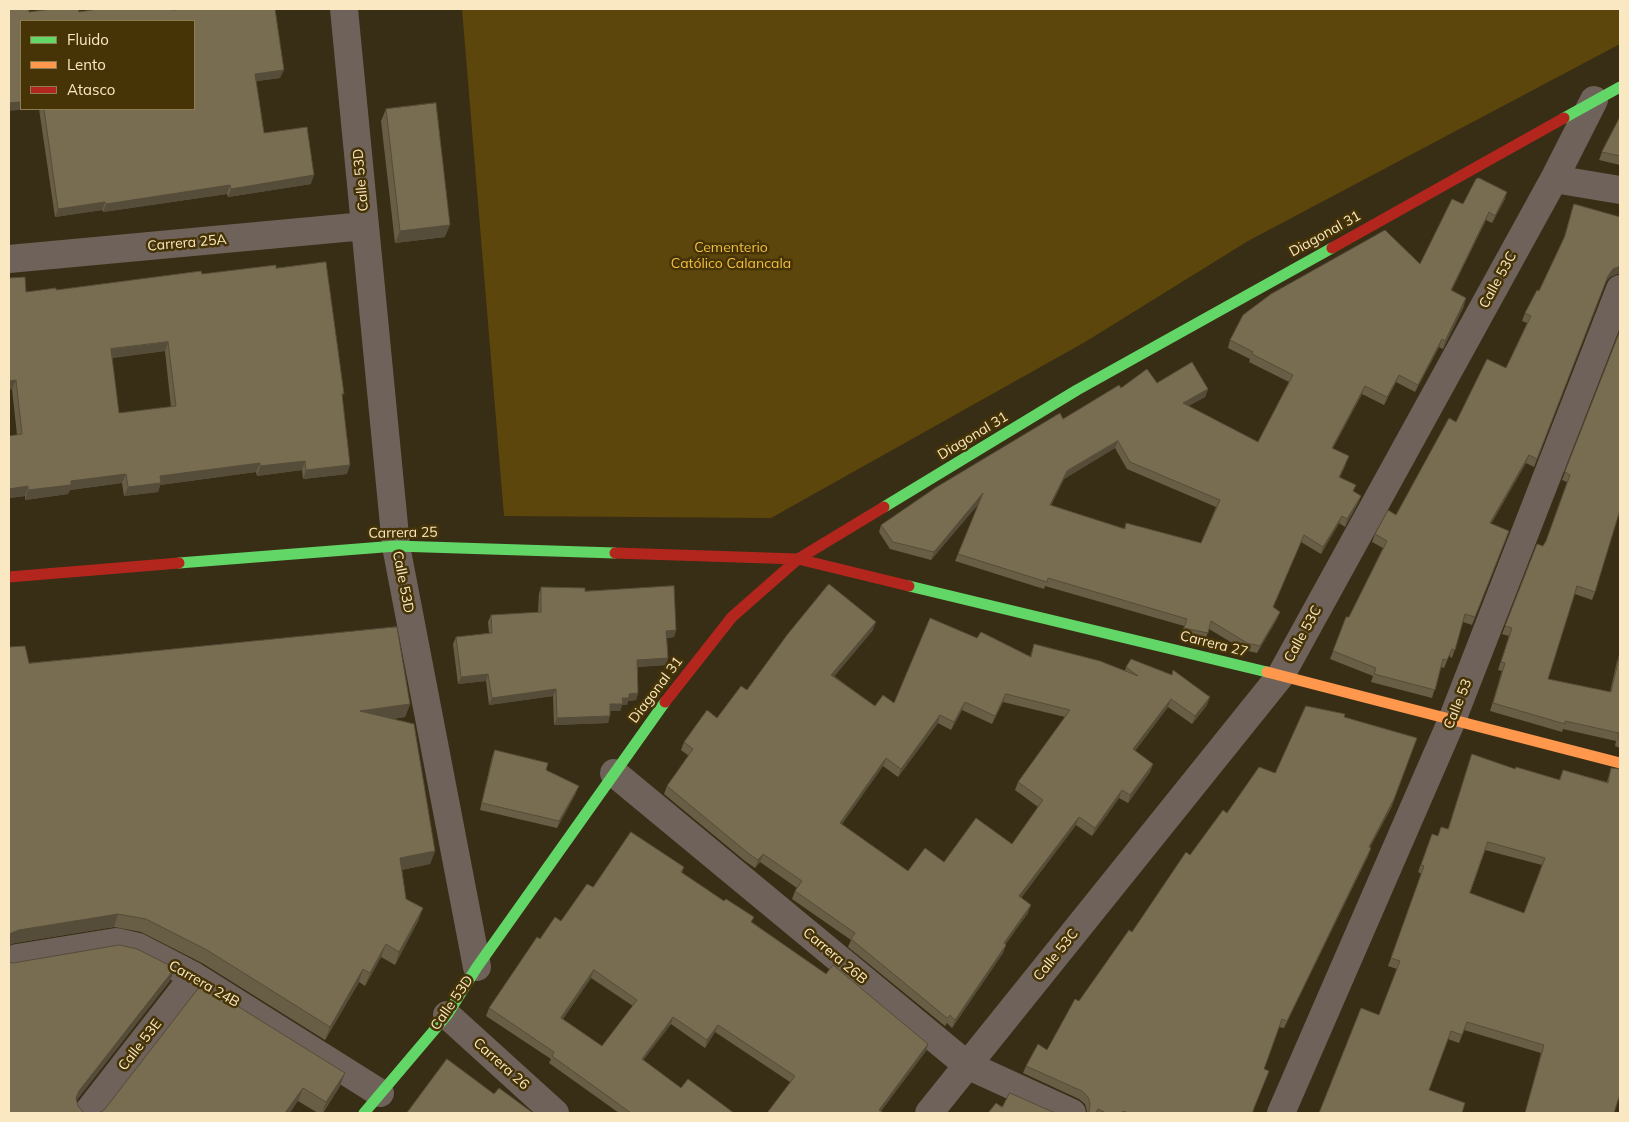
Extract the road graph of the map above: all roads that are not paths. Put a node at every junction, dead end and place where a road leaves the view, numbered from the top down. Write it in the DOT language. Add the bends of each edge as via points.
graph roads {
  1 [pos="344,9"];
  2 [pos="1620,87"];
  3 [pos="1594,100"];
  4 [pos="1554,179"];
  5 [pos="1620,190"];
  6 [pos="365,226"];
  7 [pos="9,259"];
  8 [pos="1620,289"];
  9 [pos="396,546"];
  10 [pos="798,559"];
  11 [pos="9,577"];
  12 [pos="1280,675"];
  13 [pos="1452,720"];
  14 [pos="1620,763"];
  15 [pos="614,773"];
  16 [pos="9,961"];
  17 [pos="477,967"];
  18 [pos="194,976"];
  19 [pos="447,1015"];
  20 [pos="967,1065"];
  21 [pos="372,1103"];
  22 [pos="87,1113"];
  23 [pos="555,1113"];
  24 [pos="929,1113"];
  25 [pos="1072,1113"];
  26 [pos="1281,1113"];
  1 -- 6 [label="street, Calle 53D"];
  2 -- 3 [label="street, Diagonal 31"];
  3 -- 4 [label="street, Calle 53C"];
  3 -- 10 [label="street, Diagonal 31" via="1077,390"];
  4 -- 5 [label="street"];
  4 -- 12 [label="street, Calle 53C"];
  6 -- 7 [label="street, Carrera 25A"];
  6 -- 9 [label="street, Calle 53D"];
  8 -- 13 [label="street, Calle 53"];
  9 -- 10 [label="street, Carrera 25"];
  9 -- 11 [label="street, Carrera 25"];
  9 -- 17 [label="street, Calle 53D"];
  10 -- 12 [label="street, Carrera 27"];
  10 -- 15 [label="street, Diagonal 31" via="732,617 678,684"];
  12 -- 13 [label="street, Carrera 27"];
  12 -- 20 [label="street, Calle 53C"];
  13 -- 14 [label="street, Carrera 27"];
  13 -- 26 [label="street, Calle 53"];
  15 -- 17 [label="street, Diagonal 31"];
  15 -- 20 [label="street, Carrera 26B"];
  16 -- 18 [label="street, Carrera 24B" via="116,942 138,947"];
  17 -- 19 [label="street, Calle 53D"];
  18 -- 21 [label="street, Carrera 24B"];
  18 -- 22 [label="street, Calle 53E"];
  19 -- 21 [label="street, Calle 53D"];
  19 -- 23 [label="street, Carrera 26"];
  20 -- 24 [label="street, Calle 53C"];
  20 -- 25 [label="street, Carrera 26B"];
}
